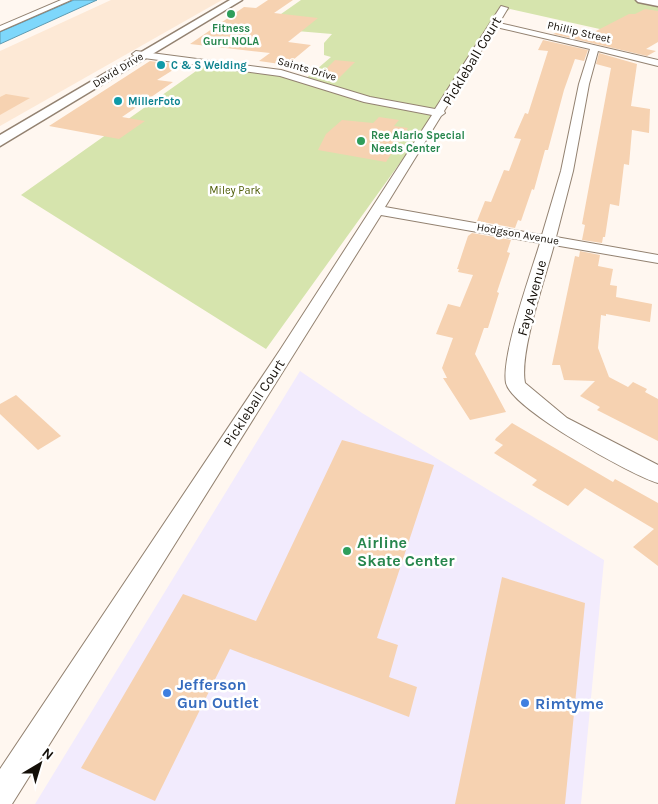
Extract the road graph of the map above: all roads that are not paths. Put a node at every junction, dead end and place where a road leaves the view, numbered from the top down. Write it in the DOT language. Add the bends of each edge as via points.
graph roads {
  1 [pos="67,0"];
  2 [pos="230,0"];
  3 [pos="237,0"];
  4 [pos="641,0"];
  5 [pos="658,3"];
  6 [pos="34,14"];
  7 [pos="9,16"];
  8 [pos="499,16"];
  9 [pos="0,29"];
  10 [pos="595,47"];
  11 [pos="140,54"];
  12 [pos="658,63"];
  13 [pos="440,113"];
  14 [pos="0,132"];
  15 [pos="0,141"];
  16 [pos="377,210"];
  17 [pos="548,239"];
  18 [pos="658,259"];
  19 [pos="658,475"];
  20 [pos="0,795"];
  1 -- 6 [label="street"];
  2 -- 11 [label="main road, David Drive"];
  3 -- 11 [label="main road, David Drive"];
  4 -- 5 [label="main road"];
  6 -- 7 [label="street"];
  6 -- 9 [label="street"];
  8 -- 10 [label="street, Phillip Street"];
  8 -- 13 [label="street, Pickleball Court"];
  10 -- 12 [label="street, Phillip Street"];
  10 -- 17 [label="street, Faye Avenue"];
  11 -- 13 [label="street, Saints Drive" via="282,73 368,100"];
  11 -- 14 [label="main road, David Drive"];
  11 -- 15 [label="main road, David Drive"];
  13 -- 16 [label="street, Pickleball Court"];
  16 -- 17 [label="street, Hodgson Avenue"];
  16 -- 20 [label="street, Pickleball Court"];
  17 -- 18 [label="street, Hodgson Avenue"];
  17 -- 19 [label="street, Faye Avenue" via="519,345 514,373 516,386 560,422"];
}
